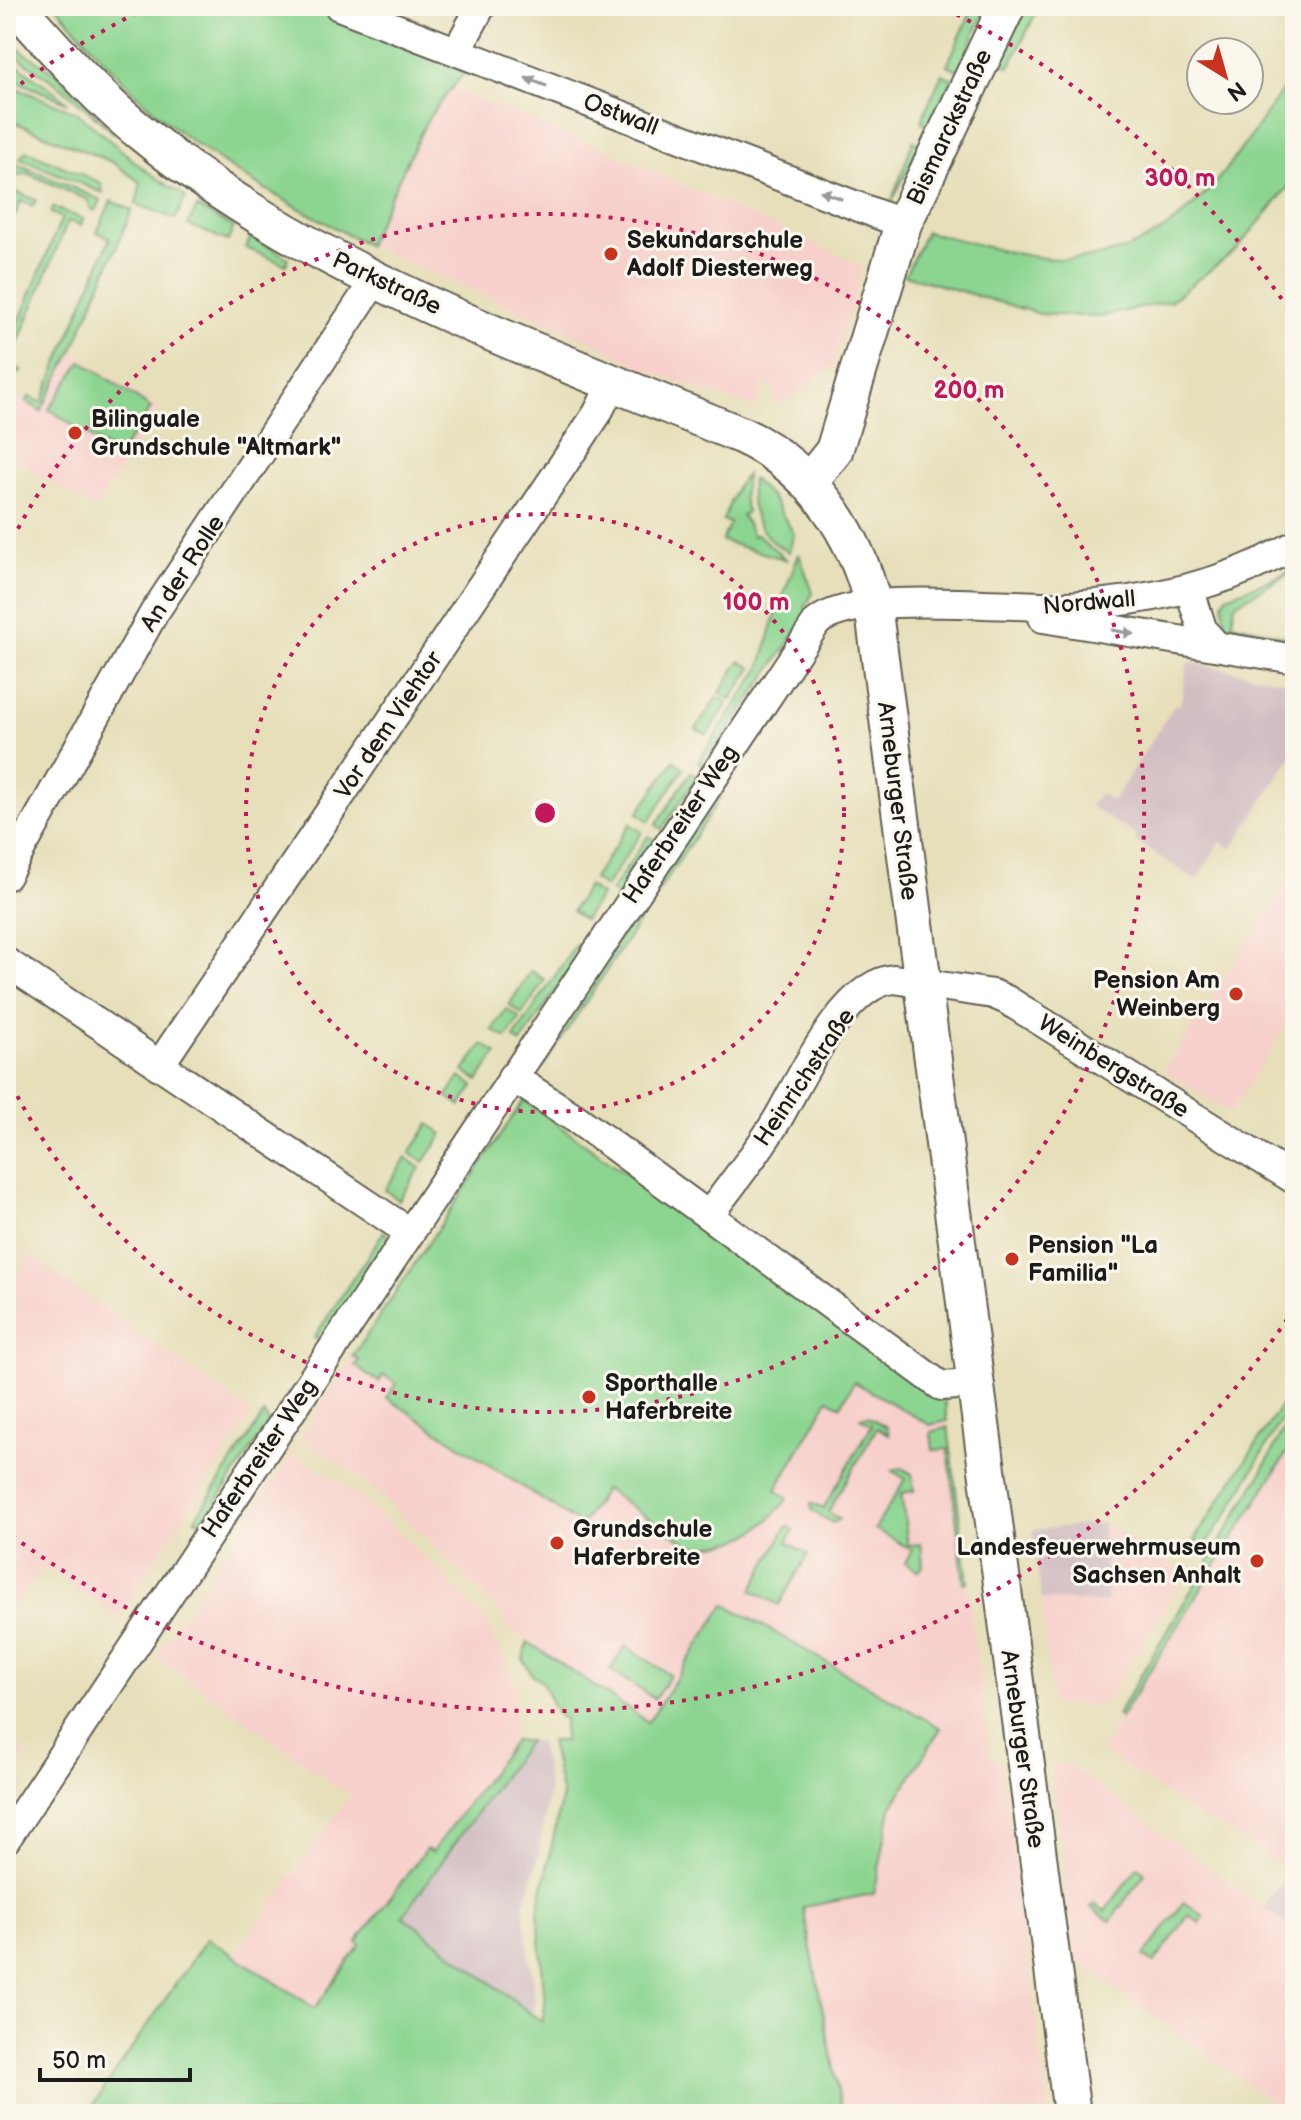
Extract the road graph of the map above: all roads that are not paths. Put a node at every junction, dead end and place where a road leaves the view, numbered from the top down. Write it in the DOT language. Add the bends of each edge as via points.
graph roads {
  1 [pos="16,6"];
  2 [pos="339,6"];
  3 [pos="481,6"];
  4 [pos="1006,6"];
  5 [pos="457,51"];
  6 [pos="899,236"];
  7 [pos="375,280"];
  8 [pos="613,382"];
  9 [pos="810,481"];
  10 [pos="1295,545"];
  11 [pos="1189,588"];
  12 [pos="873,605"];
  13 [pos="1021,607"];
  14 [pos="1214,643"];
  15 [pos="1295,659"];
  16 [pos="6,876"];
  17 [pos="6,962"];
  18 [pos="921,984"];
  19 [pos="159,1066"];
  20 [pos="512,1077"];
  21 [pos="1295,1180"];
  22 [pos="709,1215"];
  23 [pos="409,1232"];
  24 [pos="975,1384"];
  25 [pos="6,1839"];
  26 [pos="1072,2114"];
  1 -- 7 [label="main road, Parkstraße" via="89,86 179,163 251,212"];
  2 -- 5 [label="street, Ostwall"];
  3 -- 5 [label="street"];
  4 -- 6 [label="main road, Bismarckstraße"];
  6 -- 5 [label="street, Ostwall, one-way"];
  6 -- 9 [label="main road" via="834,451"];
  7 -- 8 [label="main road, Parkstraße"];
  7 -- 16 [label="street, An der Rolle" via="154,613"];
  8 -- 9 [label="main road, Parkstraße" via="759,443"];
  8 -- 19 [label="street, Vor dem Viehtor" via="597,414"];
  9 -- 12 [label="main road, Arneburger Straße" via="853,551"];
  10 -- 11 [label="street, Nordwall"];
  11 -- 13 [label="street, Nordwall" via="1136,599"];
  11 -- 14 [label="street" via="1203,631"];
  12 -- 13 [label="street, Nordwall"];
  12 -- 18 [label="main road, Arneburger Straße"];
  12 -- 20 [label="street, Haferbreiter Weg" via="825,616 807,633"];
  13 -- 14 [label="street, one-way" via="1044,619 1198,645"];
  14 -- 15 [label="street"];
  17 -- 19 [label="street"];
  18 -- 21 [label="street, Weinbergstraße" via="1007,1000"];
  18 -- 22 [label="street, Heinrichstraße" via="887,980 863,991 794,1084 780,1115"];
  18 -- 24 [label="main road, Arneburger Straße"];
  19 -- 23 [label="street"];
  20 -- 22 [label="street"];
  20 -- 23 [label="street, Haferbreiter Weg"];
  22 -- 24 [label="street" via="941,1386"];
  23 -- 25 [label="street, Haferbreiter Weg"];
  24 -- 26 [label="main road, Arneburger Straße"];
}
